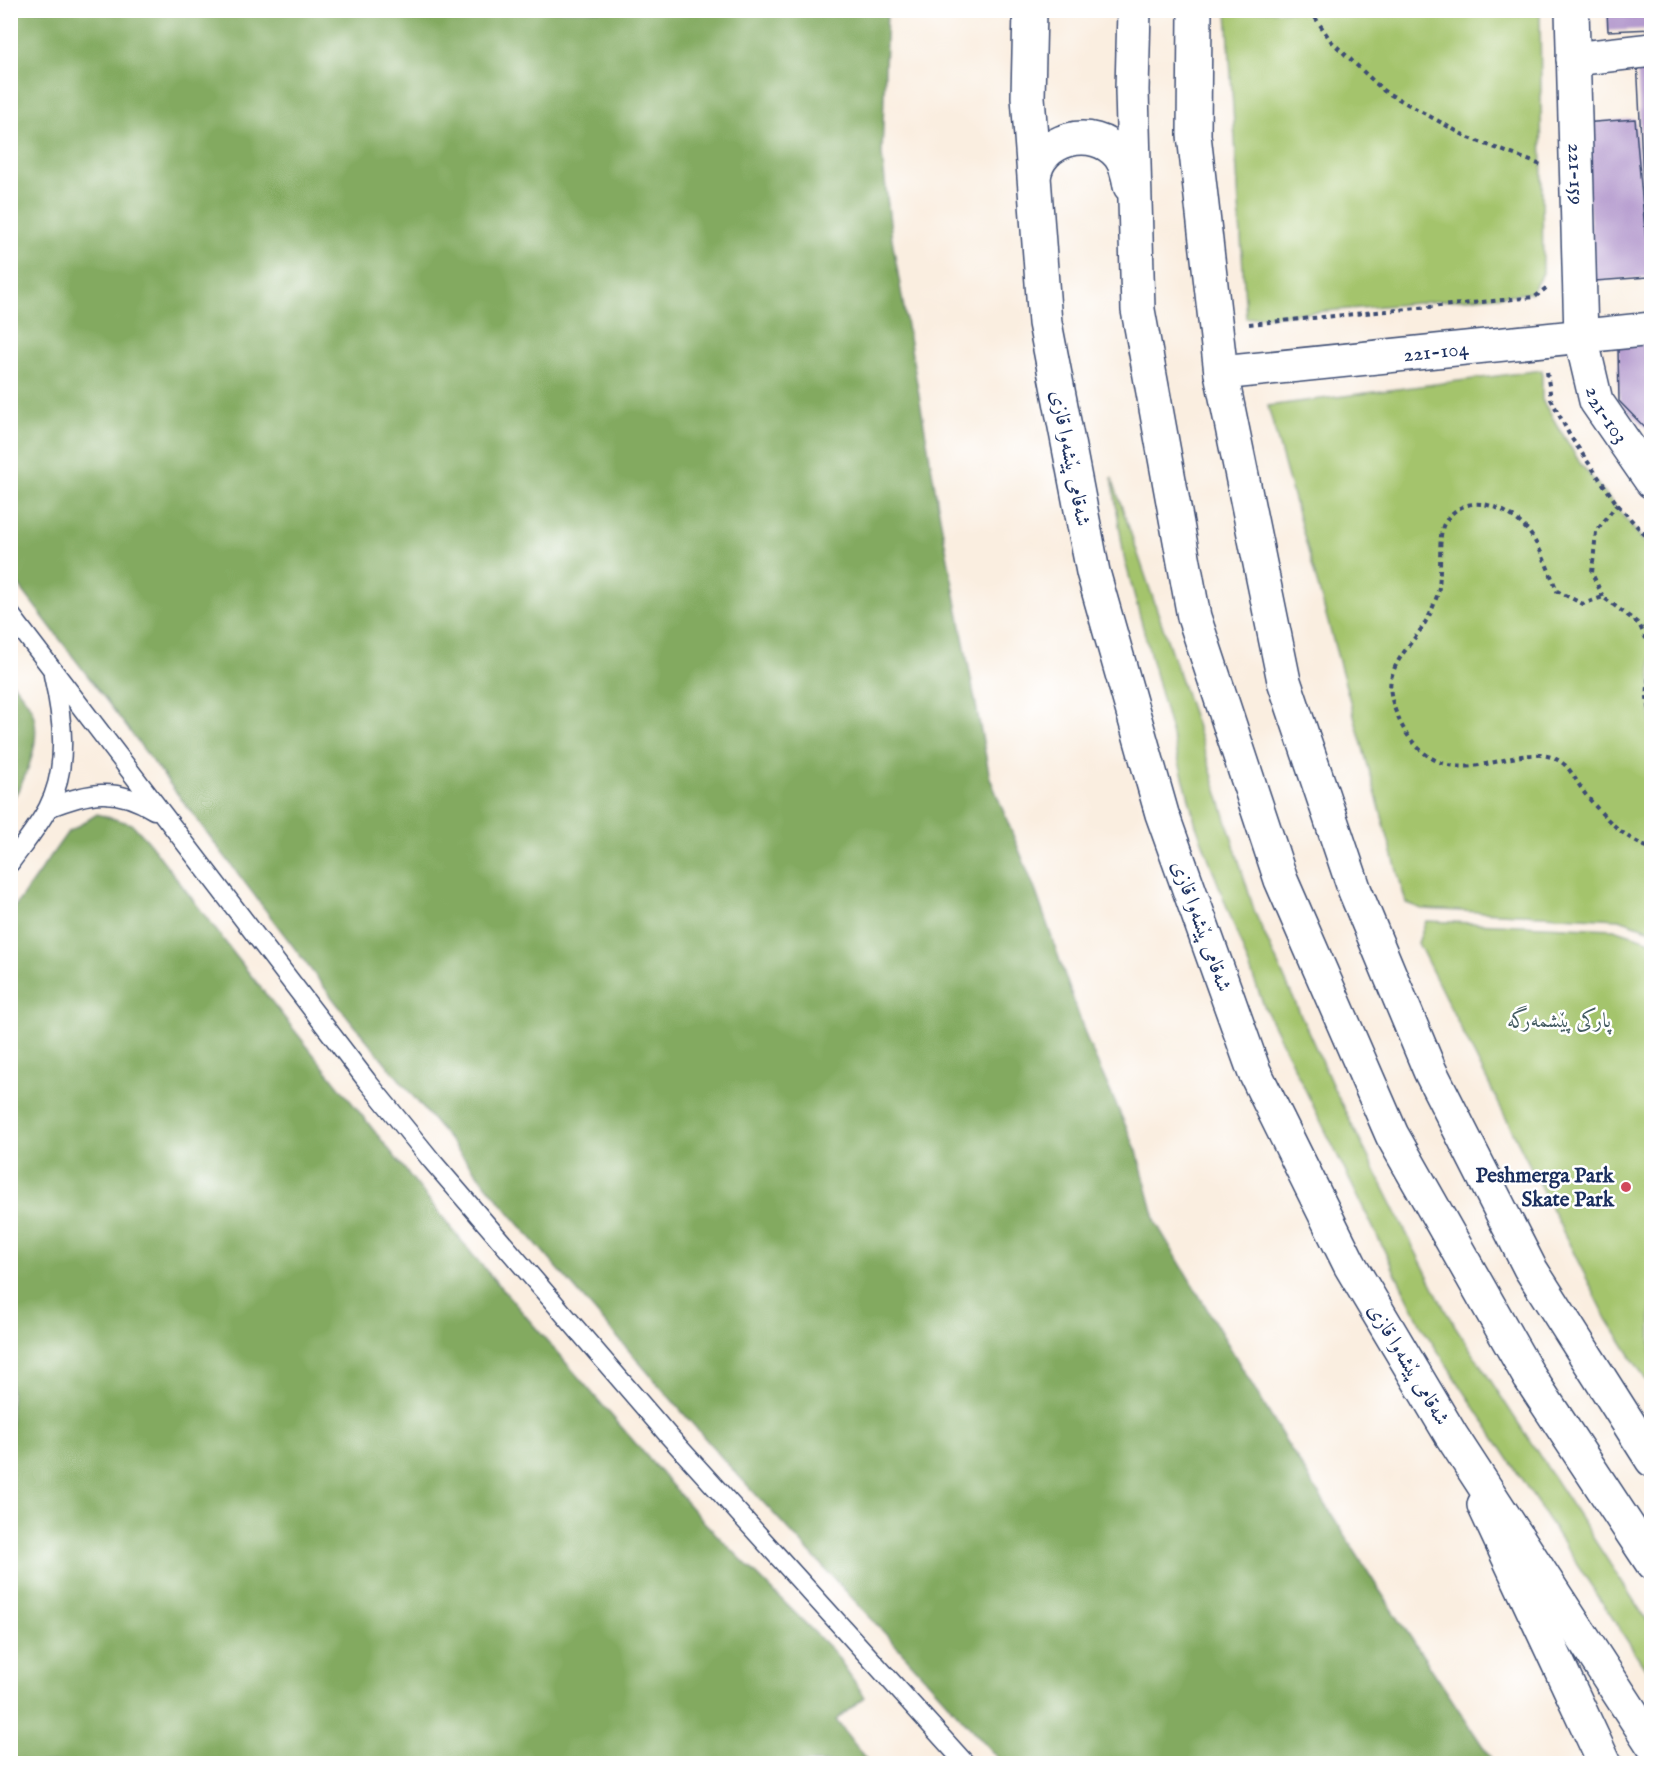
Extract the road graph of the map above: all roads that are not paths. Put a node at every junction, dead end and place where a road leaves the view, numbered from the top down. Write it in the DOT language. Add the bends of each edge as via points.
graph roads {
  1 [pos="1030,10"];
  2 [pos="1134,10"];
  3 [pos="1195,10"];
  4 [pos="1572,10"];
  5 [pos="1652,50"];
  6 [pos="1572,59"];
  7 [pos="1034,178"];
  8 [pos="1135,208"];
  9 [pos="1652,329"];
  10 [pos="1581,338"];
  11 [pos="1221,373"];
  12 [pos="1650,480"];
  13 [pos="10,614"];
  14 [pos="52,668"];
  15 [pos="48,808"];
  16 [pos="164,816"];
  17 [pos="10,862"];
  18 [pos="1451,1435"];
  19 [pos="1652,1460"];
  20 [pos="1652,1563"];
  21 [pos="1652,1744"];
  22 [pos="961,1760"];
  23 [pos="1605,1764"];
  1 -- 7 [label="main road, شەقامی پێشەوا قازی" via="1028,98"];
  2 -- 8 [label="main road"];
  3 -- 11 [label="main road" via="1194,135"];
  4 -- 6 [label="main road, 221-159"];
  5 -- 6 [label="main road"];
  6 -- 10 [label="main road, 221-159"];
  7 -- 8 [label="main road" via="1043,155 1056,144 1088,138 1118,153 1127,168"];
  7 -- 18 [label="main road, شەقامی پێشەوا قازی" via="1045,323 1093,572 1162,813 1254,1071 1350,1265"];
  8 -- 20 [label="main road" via="1138,310 1194,616 1281,880 1392,1136 1530,1378"];
  9 -- 10 [label="main road, 221-104"];
  10 -- 11 [label="main road, 221-104"];
  10 -- 12 [label="main road, 221-103" via="1596,401"];
  11 -- 19 [label="main road" via="1284,681 1355,891 1430,1071 1530,1268"];
  13 -- 14 [label="lane"];
  14 -- 15 [label="lane" via="62,713 62,749"];
  14 -- 16 [label="lane"];
  15 -- 16 [label="lane" via="87,795 120,794"];
  15 -- 17 [label="lane"];
  16 -- 22 [label="lane" via="432,1161 668,1435"];
  18 -- 21 [label="main road, شەقامی پێشەوا قازی"];
  18 -- 23 [label="main road"];
}
